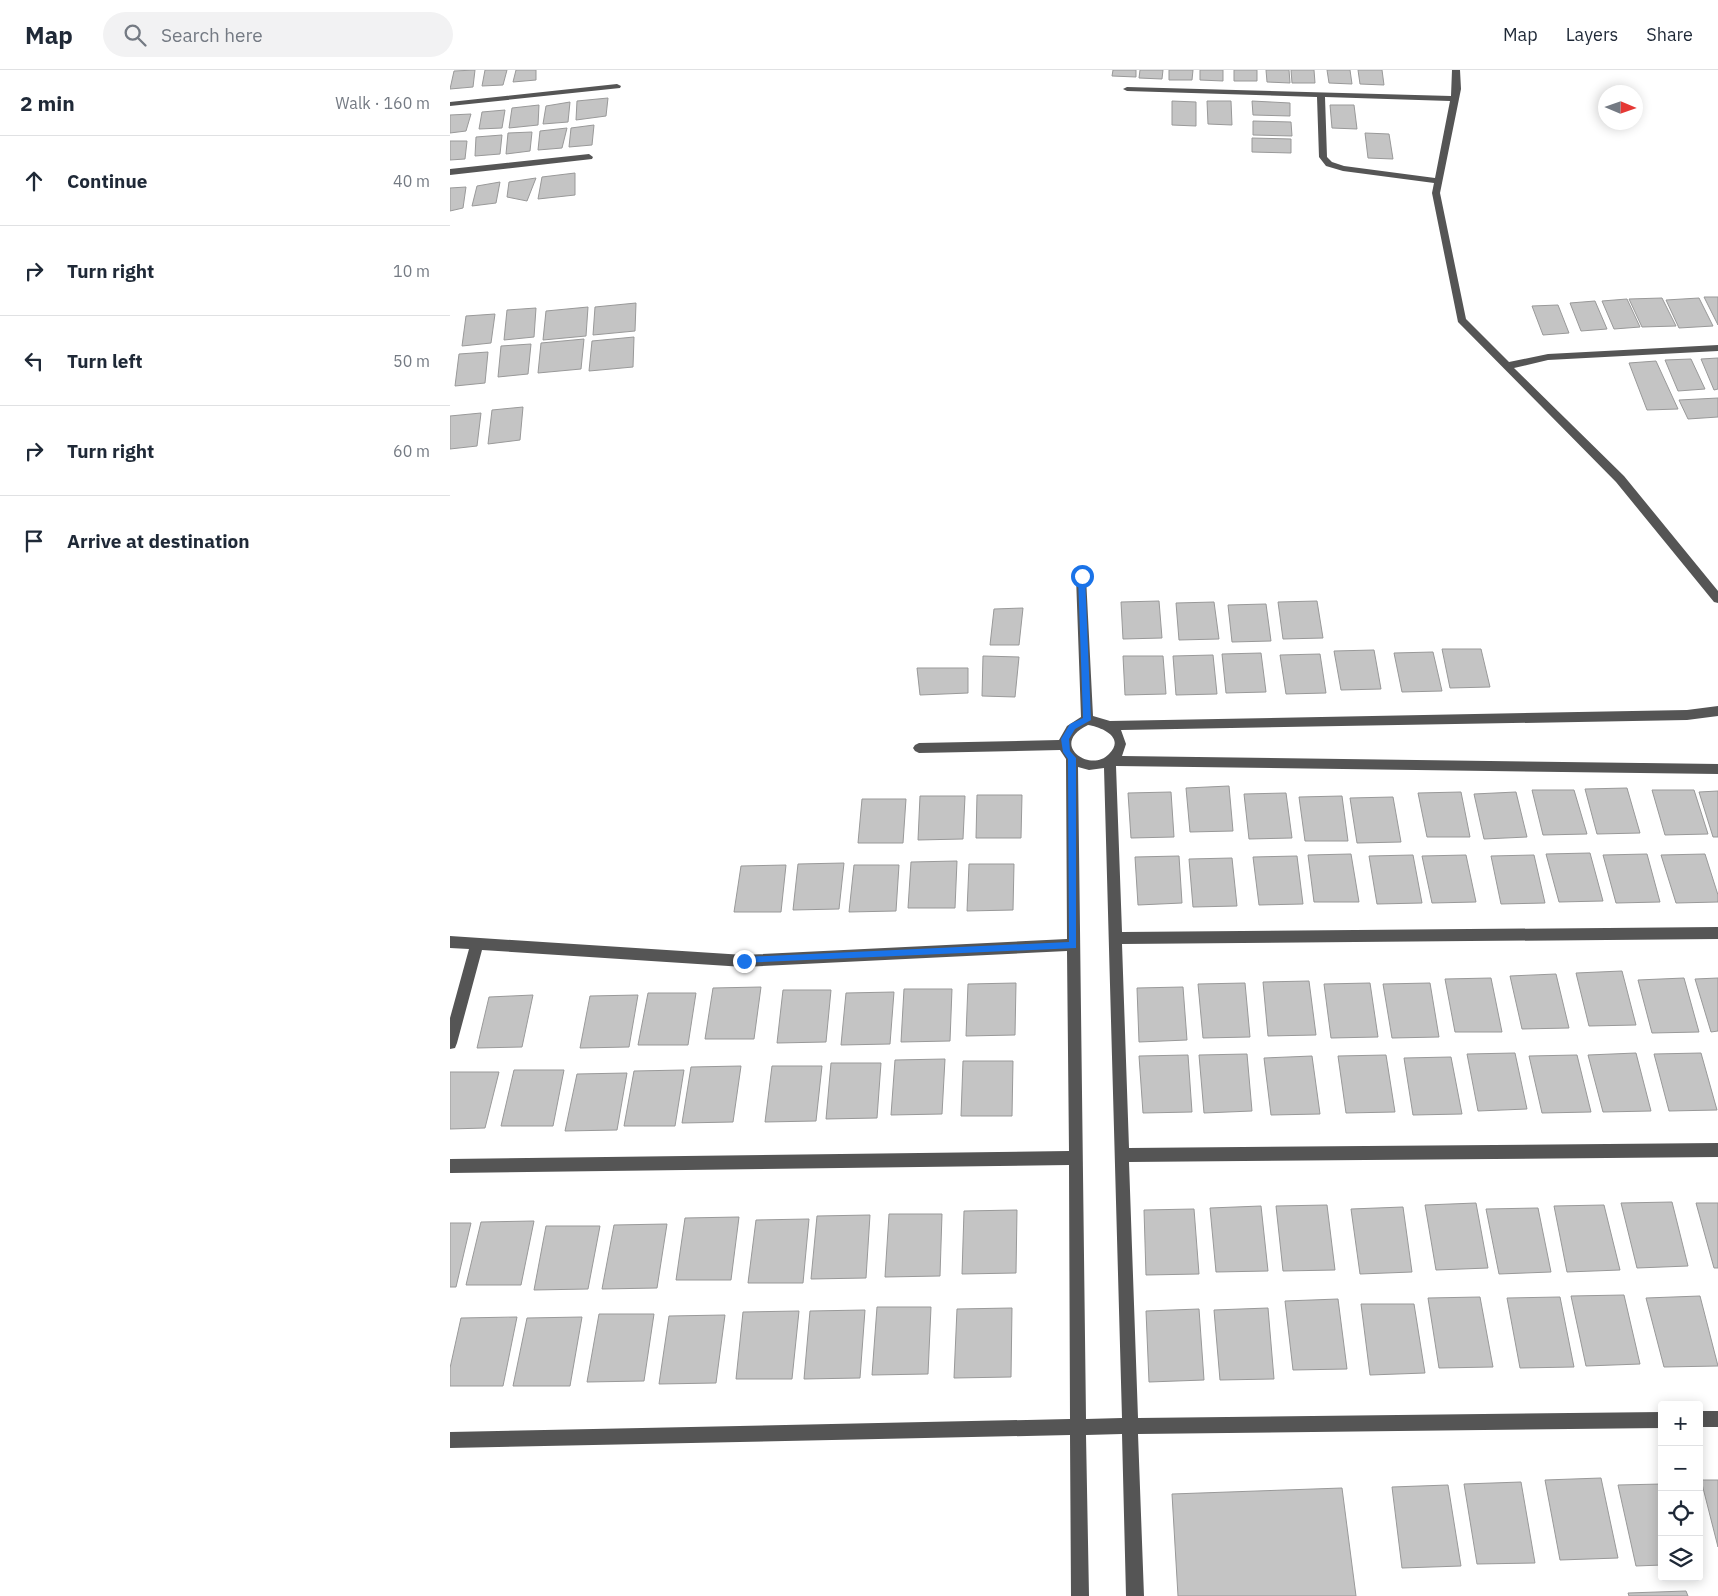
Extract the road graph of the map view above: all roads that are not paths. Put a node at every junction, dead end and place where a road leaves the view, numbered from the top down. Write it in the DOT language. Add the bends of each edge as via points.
graph roads {
  1 [pos="1456,70"];
  2 [pos="617,86"];
  3 [pos="1127,89"];
  4 [pos="1321,95"];
  5 [pos="1455,100"];
  6 [pos="450,104"];
  7 [pos="589,157"];
  8 [pos="450,172"];
  9 [pos="1439,181"];
  10 [pos="1718,348"];
  11 [pos="1507,366"];
  12 [pos="1082,576"];
  13 [pos="1718,600"];
  14 [pos="1718,711"];
  15 [pos="1087,720"];
  16 [pos="1111,725"];
  17 [pos="920,748"];
  18 [pos="1068,752"];
  19 [pos="1110,761"];
  20 [pos="1718,769"];
  21 [pos="1718,933"];
  22 [pos="1116,938"];
  23 [pos="450,942"];
  24 [pos="477,944"];
  25 [pos="1073,945"];
  26 [pos="450,1043"];
  27 [pos="1718,1150"];
  28 [pos="1122,1155"];
  29 [pos="1075,1158"];
  30 [pos="450,1166"];
  31 [pos="1718,1419"];
  32 [pos="1658,1420"];
  33 [pos="1703,1420"];
  34 [pos="1130,1426"];
  35 [pos="1078,1428"];
  36 [pos="450,1440"];
  37 [pos="1080,1596"];
  38 [pos="1135,1596"];
  1 -- 5 [label="street"];
  2 -- 6 [label="street"];
  3 -- 4 [label="street"];
  4 -- 5 [label="street"];
  4 -- 9 [label="street" via="1323,157 1329,164"];
  5 -- 9 [label="street"];
  7 -- 8 [label="street"];
  9 -- 11 [label="street" via="1436,193 1461,320"];
  10 -- 11 [label="street" via="1548,357"];
  11 -- 13 [label="street" via="1620,480"];
  12 -- 15 [label="street"];
  14 -- 16 [label="street" via="1687,716"];
  15 -- 16 [label="street"];
  15 -- 18 [label="street" via="1072,727 1065,739"];
  16 -- 19 [label="street" via="1121,743 1116,756"];
  17 -- 18 [label="street"];
  18 -- 19 [label="street" via="1078,763 1094,766"];
  18 -- 25 [label="street"];
  19 -- 20 [label="street"];
  19 -- 22 [label="street"];
  21 -- 22 [label="street"];
  22 -- 28 [label="street"];
  23 -- 24 [label="street"];
  24 -- 25 [label="street" via="744,961"];
  24 -- 26 [label="street"];
  25 -- 29 [label="street"];
  27 -- 28 [label="street"];
  28 -- 34 [label="street"];
  29 -- 30 [label="street"];
  29 -- 35 [label="street"];
  31 -- 33 [label="street"];
  32 -- 34 [label="street"];
  34 -- 35 [label="street"];
  34 -- 38 [label="street"];
  35 -- 36 [label="street"];
  35 -- 37 [label="street"];
}
